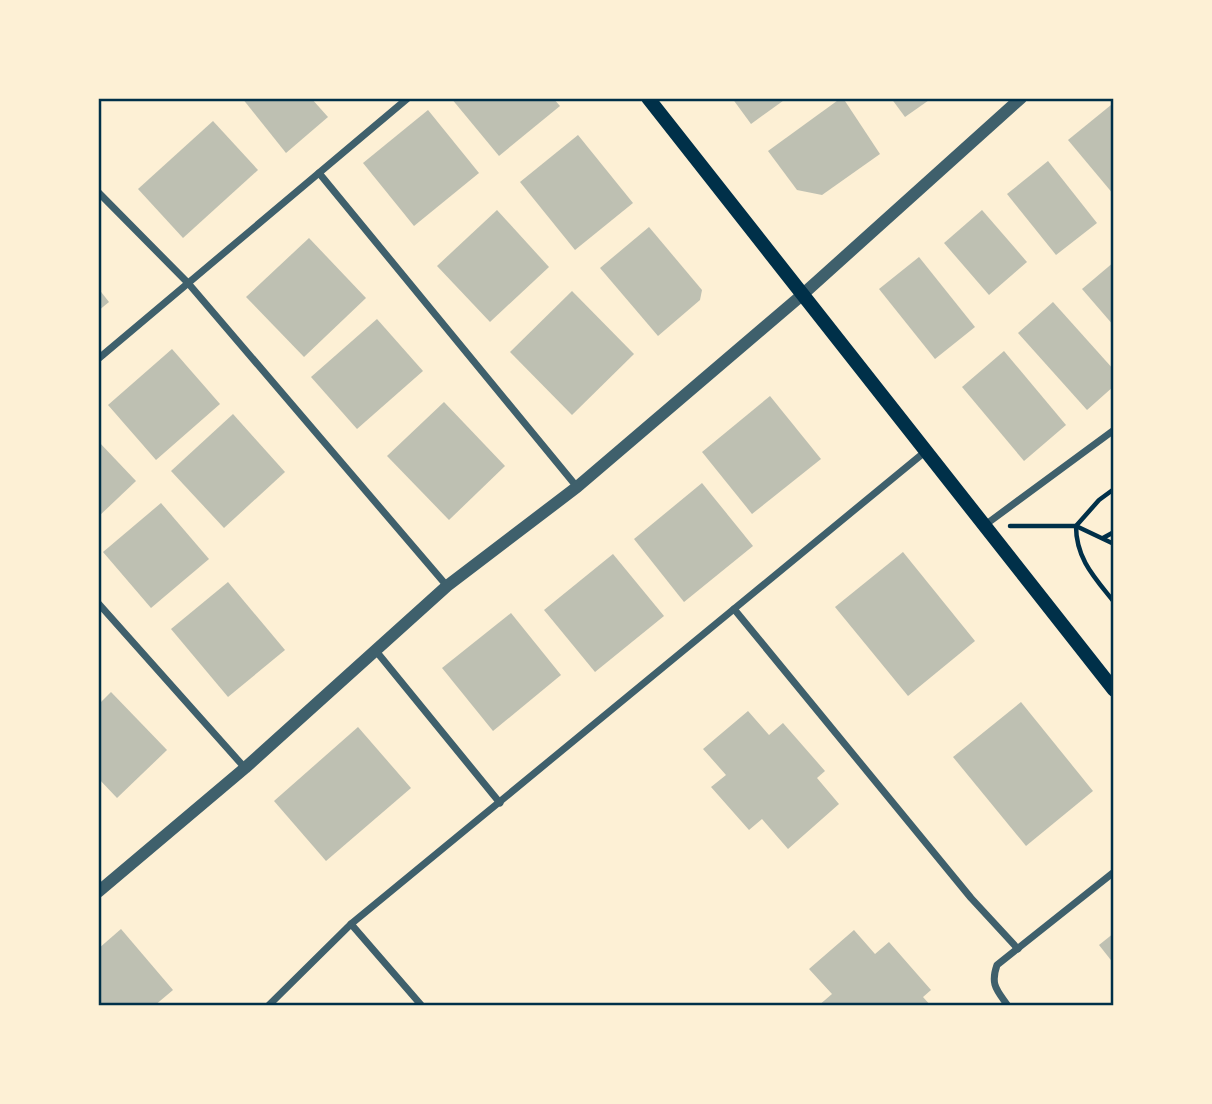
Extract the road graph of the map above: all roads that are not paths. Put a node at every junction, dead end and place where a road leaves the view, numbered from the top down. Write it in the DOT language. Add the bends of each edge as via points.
graph roads {
  1 [pos="408,98"];
  2 [pos="648,98"];
  3 [pos="1021,98"];
  4 [pos="319,173"];
  5 [pos="98,192"];
  6 [pos="188,283"];
  7 [pos="802,295"];
  8 [pos="98,359"];
  9 [pos="1114,430"];
  10 [pos="926,451"];
  11 [pos="577,487"];
  12 [pos="984,526"];
  13 [pos="447,586"];
  14 [pos="98,603"];
  15 [pos="734,609"];
  16 [pos="376,651"];
  17 [pos="1114,690"];
  18 [pos="245,768"];
  19 [pos="500,803"];
  20 [pos="1114,872"];
  21 [pos="98,892"];
  22 [pos="351,924"];
  23 [pos="1018,949"];
  24 [pos="268,1006"];
  25 [pos="422,1006"];
  26 [pos="1009,1006"];
  1 -- 4 [label="street"];
  2 -- 7 [label="main road"];
  3 -- 7 [label="street"];
  4 -- 6 [label="street"];
  4 -- 11 [label="street"];
  5 -- 6 [label="street"];
  6 -- 8 [label="street"];
  6 -- 13 [label="street"];
  7 -- 10 [label="main road"];
  7 -- 11 [label="street"];
  9 -- 12 [label="street"];
  10 -- 12 [label="main road"];
  10 -- 15 [label="street"];
  11 -- 13 [label="street"];
  12 -- 17 [label="main road"];
  13 -- 16 [label="street"];
  14 -- 18 [label="street"];
  15 -- 19 [label="street"];
  15 -- 23 [label="street"];
  16 -- 18 [label="street"];
  16 -- 19 [label="street"];
  18 -- 21 [label="street"];
  19 -- 22 [label="street"];
  20 -- 23 [label="street"];
  22 -- 24 [label="street"];
  22 -- 25 [label="street"];
  23 -- 26 [label="street" via="997,965 993,978"];
}
